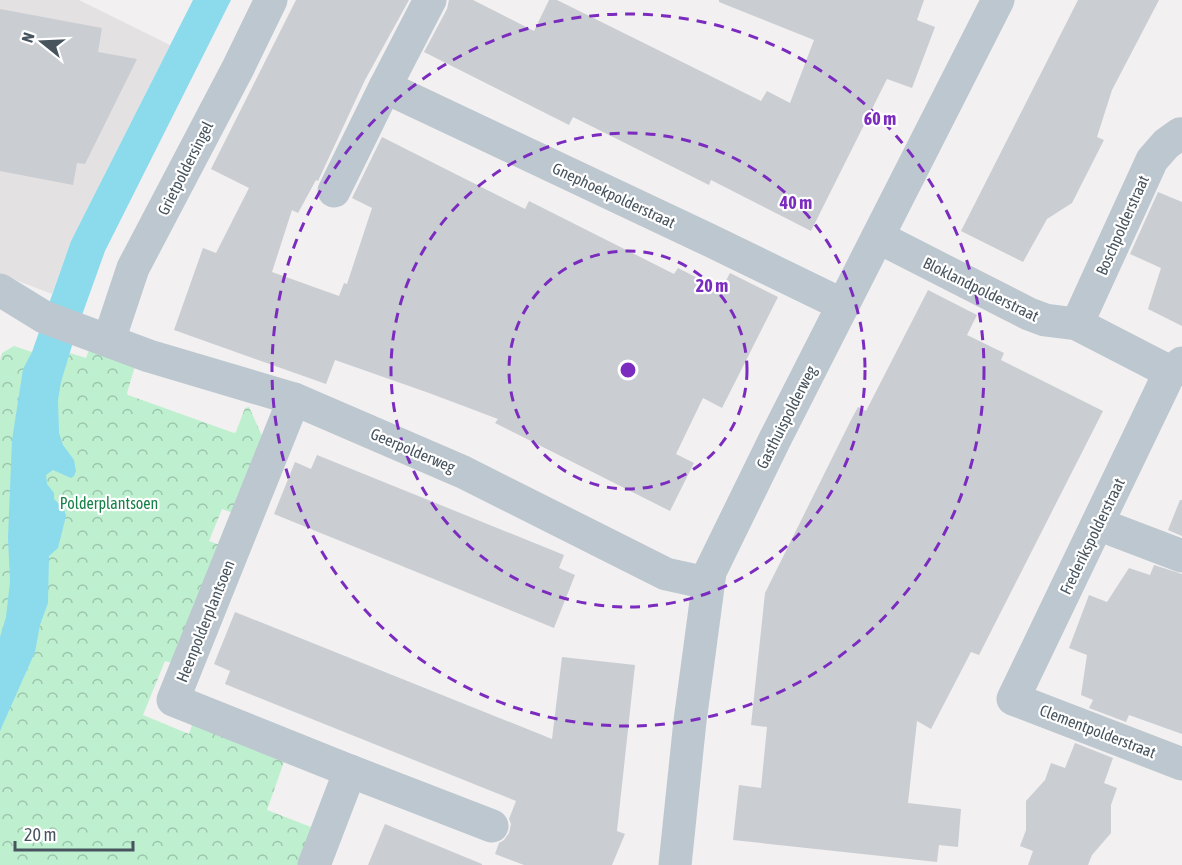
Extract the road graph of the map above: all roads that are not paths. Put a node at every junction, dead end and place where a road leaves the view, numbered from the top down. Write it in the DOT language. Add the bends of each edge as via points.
graph roads {
  1 [pos="271,0"];
  2 [pos="430,0"];
  3 [pos="996,1"];
  4 [pos="384,87"];
  5 [pos="1181,133"];
  6 [pos="334,191"];
  7 [pos="878,237"];
  8 [pos="0,290"];
  9 [pos="843,305"];
  10 [pos="1077,324"];
  11 [pos="109,340"];
  12 [pos="1176,368"];
  13 [pos="294,399"];
  14 [pos="1098,524"];
  15 [pos="1182,556"];
  16 [pos="707,584"];
  17 [pos="1013,699"];
  18 [pos="1182,764"];
  19 [pos="350,771"];
  20 [pos="492,826"];
  21 [pos="314,865"];
  22 [pos="675,865"];
  1 -- 11 [label="street, Grietpoldersingel" via="133,268"];
  2 -- 4 [label="street"];
  3 -- 7 [label="street, Gasthuispolderweg"];
  4 -- 6 [label="street"];
  4 -- 9 [label="street, Gnephoekpolderstraat"];
  5 -- 10 [label="street, Boschpolderstraat" via="1152,160"];
  7 -- 9 [label="street, Gasthuispolderweg"];
  7 -- 10 [label="street, Bloklandpolderstraat" via="1029,314"];
  8 -- 11 [label="street, Geerpolderweg" via="44,317"];
  9 -- 16 [label="street, Gasthuispolderweg"];
  10 -- 12 [label="street, Bloklandpolderstraat"];
  11 -- 13 [label="street, Geerpolderweg" via="149,356"];
  12 -- 14 [label="street, Frederikspolderstraat"];
  13 -- 16 [label="street, Geerpolderweg" via="463,472 666,574"];
  13 -- 19 [label="street, Heenpolderplantsoen" via="174,700"];
  14 -- 15 [label="street"];
  14 -- 17 [label="street, Frederikspolderstraat"];
  16 -- 22 [label="street, Gasthuispolderweg"];
  17 -- 18 [label="street, Clementpolderstraat"];
  19 -- 20 [label="street, Heenpolderplantsoen"];
  19 -- 21 [label="street"];
}
